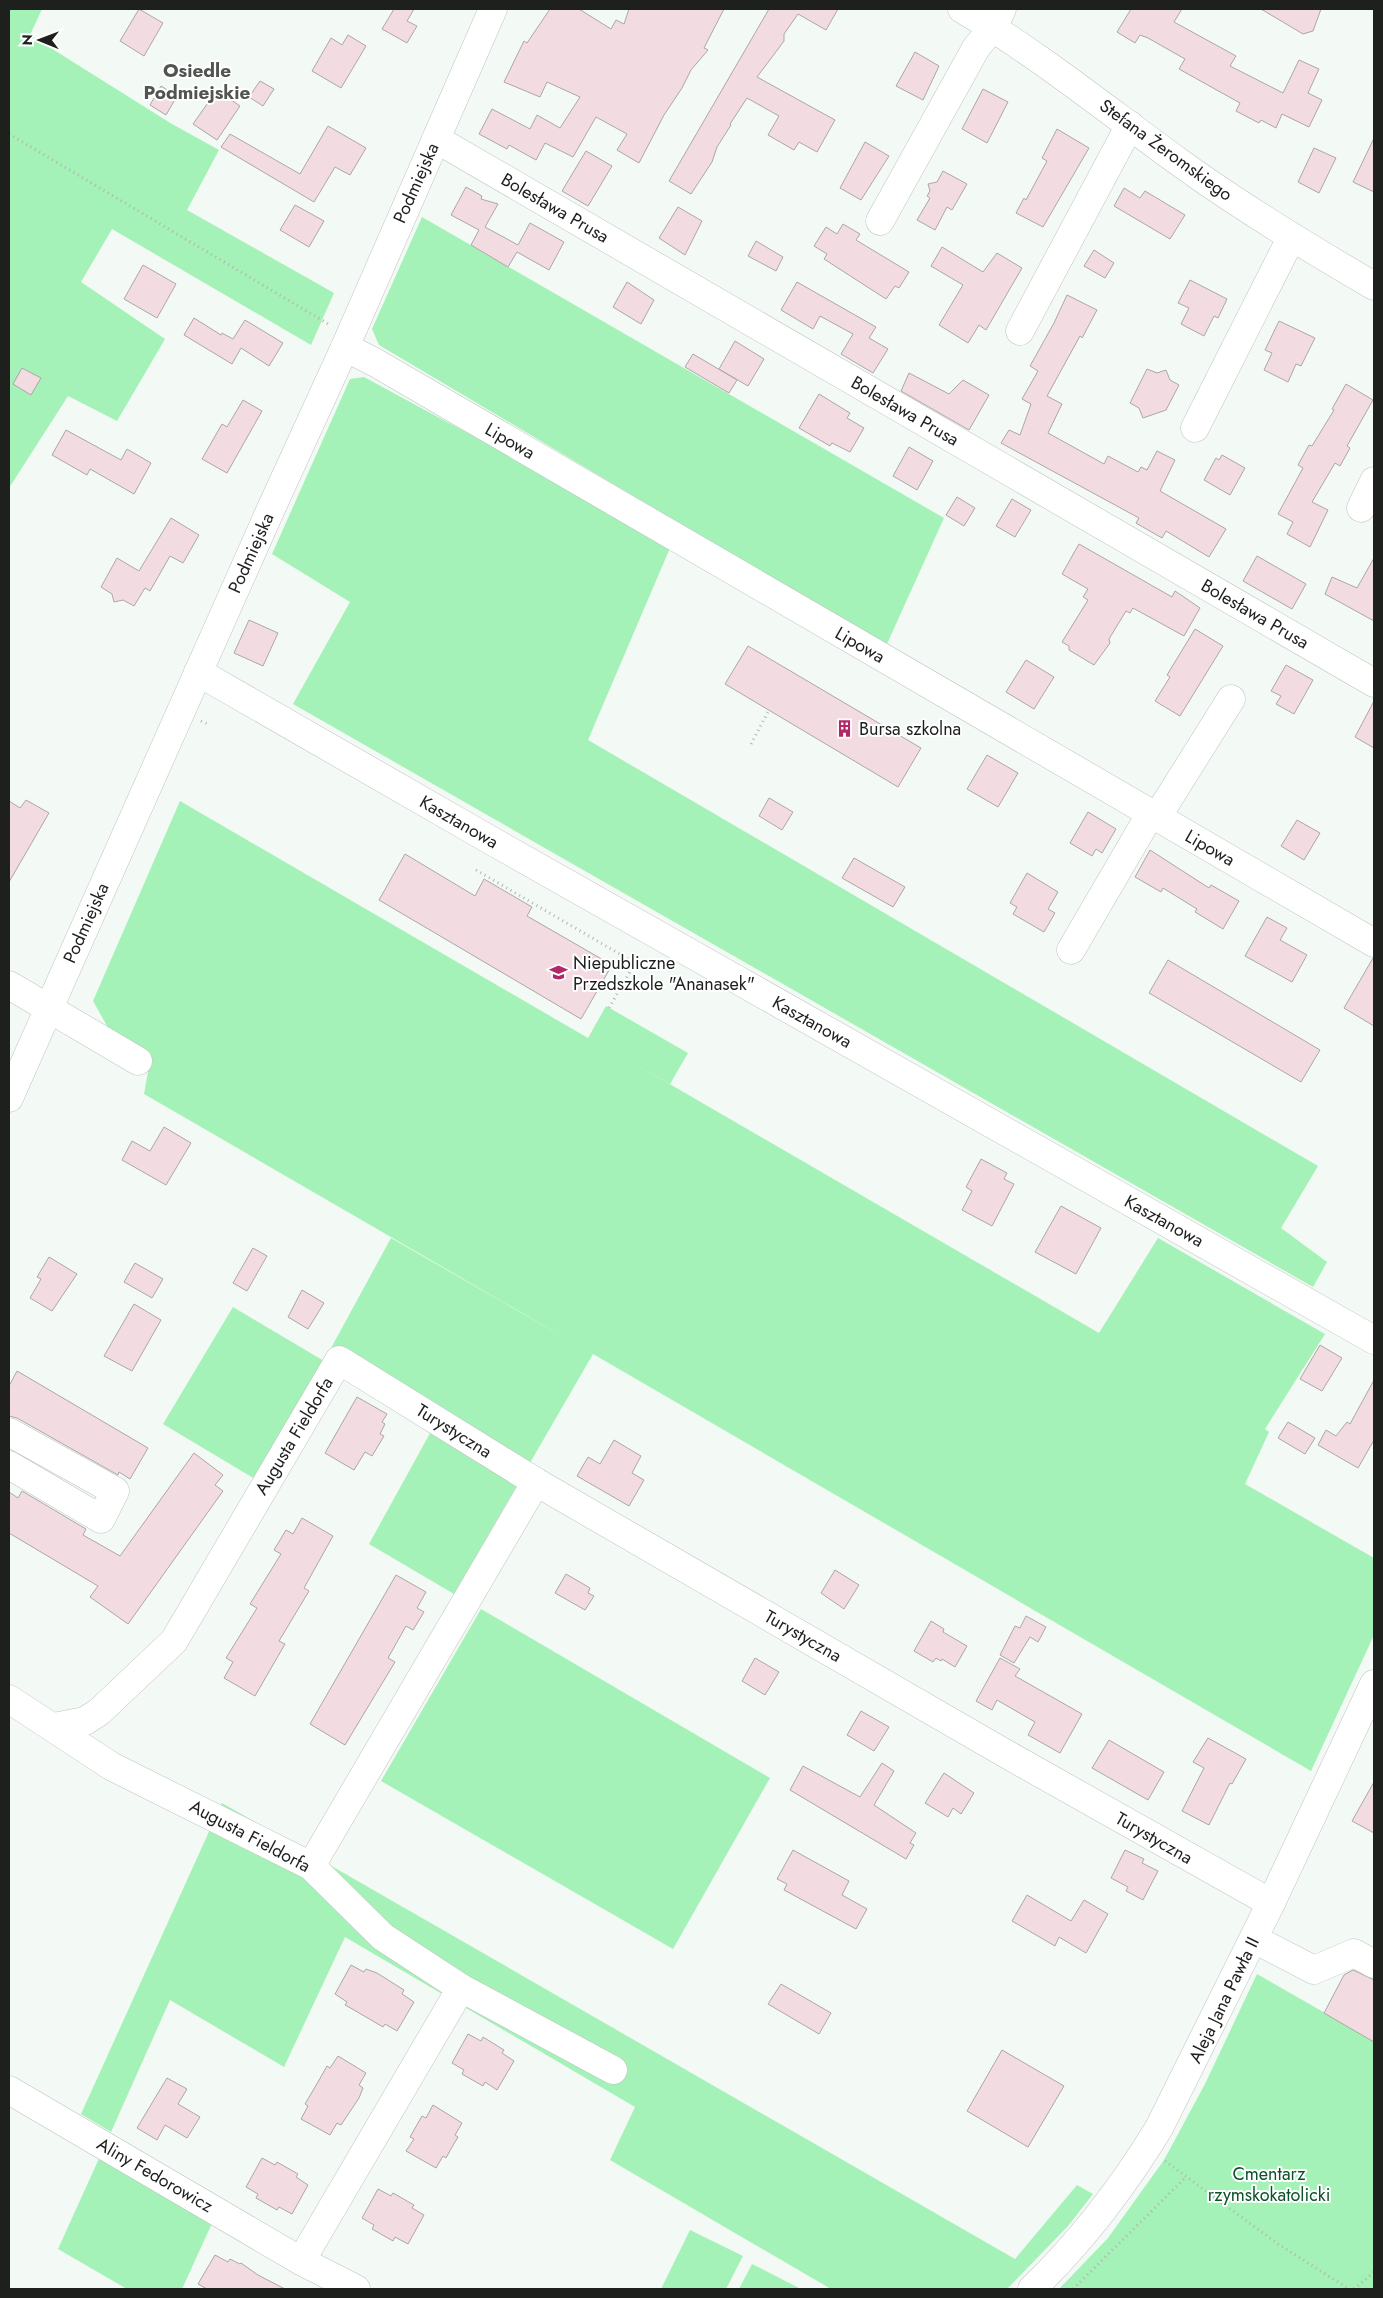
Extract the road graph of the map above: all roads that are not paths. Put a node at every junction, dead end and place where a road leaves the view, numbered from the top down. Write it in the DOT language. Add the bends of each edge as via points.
graph roads {
  1 [pos="493,9"];
  2 [pos="962,9"];
  3 [pos="997,18"];
  4 [pos="1130,125"];
  5 [pos="436,139"];
  6 [pos="880,221"];
  7 [pos="1291,238"];
  8 [pos="1374,286"];
  9 [pos="1020,331"];
  10 [pos="338,336"];
  11 [pos="1195,428"];
  12 [pos="1374,481"];
  13 [pos="1361,508"];
  14 [pos="198,672"];
  15 [pos="1374,683"];
  16 [pos="1231,699"];
  17 [pos="1154,815"];
  18 [pos="1374,943"];
  19 [pos="1071,950"];
  20 [pos="9,985"];
  21 [pos="48,1009"];
  22 [pos="138,1061"];
  23 [pos="9,1098"];
  24 [pos="1374,1340"];
  25 [pos="339,1360"];
  26 [pos="9,1432"];
  27 [pos="9,1465"];
  28 [pos="536,1482"];
  29 [pos="1374,1684"];
  30 [pos="9,1699"];
  31 [pos="1367,1719"];
  32 [pos="54,1727"];
  33 [pos="311,1866"];
  34 [pos="1271,1903"];
  35 [pos="1254,1939"];
  36 [pos="1374,1964"];
  37 [pos="460,1988"];
  38 [pos="613,2070"];
  39 [pos="9,2090"];
  40 [pos="301,2261"];
  41 [pos="356,2289"];
  42 [pos="1032,2289"];
  1 -- 5 [label="street, Podmiejska"];
  2 -- 3 [label="street, Stefana Żeromskiego"];
  3 -- 4 [label="street, Stefana Żeromskiego"];
  3 -- 6 [label="street" via="976,48"];
  4 -- 7 [label="street, Stefana Żeromskiego"];
  4 -- 9 [label="street"];
  5 -- 10 [label="street, Podmiejska"];
  5 -- 15 [label="street, Bolesława Prusa"];
  7 -- 8 [label="street, Stefana Żeromskiego"];
  7 -- 11 [label="street"];
  10 -- 14 [label="street, Podmiejska"];
  10 -- 17 [label="street, Lipowa" via="376,363"];
  12 -- 13 [label="street"];
  14 -- 21 [label="street, Podmiejska"];
  14 -- 24 [label="street, Kasztanowa" via="492,842"];
  16 -- 17 [label="street"];
  17 -- 18 [label="street, Lipowa"];
  17 -- 19 [label="street"];
  20 -- 21 [label="street"];
  21 -- 22 [label="street"];
  21 -- 23 [label="street, Podmiejska"];
  25 -- 28 [label="street, Turystyczna"];
  25 -- 32 [label="street, Augusta Fieldorfa" via="174,1640 99,1712 85,1721"];
  26 -- 27 [label="street" via="115,1491 101,1519"];
  28 -- 33 [label="street"];
  28 -- 34 [label="street, Turystyczna"];
  29 -- 31 [label="street, Aleja Jana Pawła II"];
  30 -- 32 [label="street, Augusta Fieldorfa"];
  31 -- 34 [label="street, Aleja Jana Pawła II"];
  32 -- 33 [label="street, Augusta Fieldorfa" via="111,1766"];
  33 -- 37 [label="street, Augusta Fieldorfa" via="383,1938"];
  34 -- 35 [label="street, Aleja Jana Pawła II"];
  35 -- 36 [label="street" via="1314,1970 1354,1953"];
  35 -- 42 [label="street, Aleja Jana Pawła II" via="1140,2160 1097,2220"];
  37 -- 38 [label="street, Augusta Fieldorfa"];
  37 -- 40 [label="street"];
  39 -- 40 [label="street, Aliny Fedorowicz"];
  40 -- 41 [label="street, Aliny Fedorowicz"];
}
